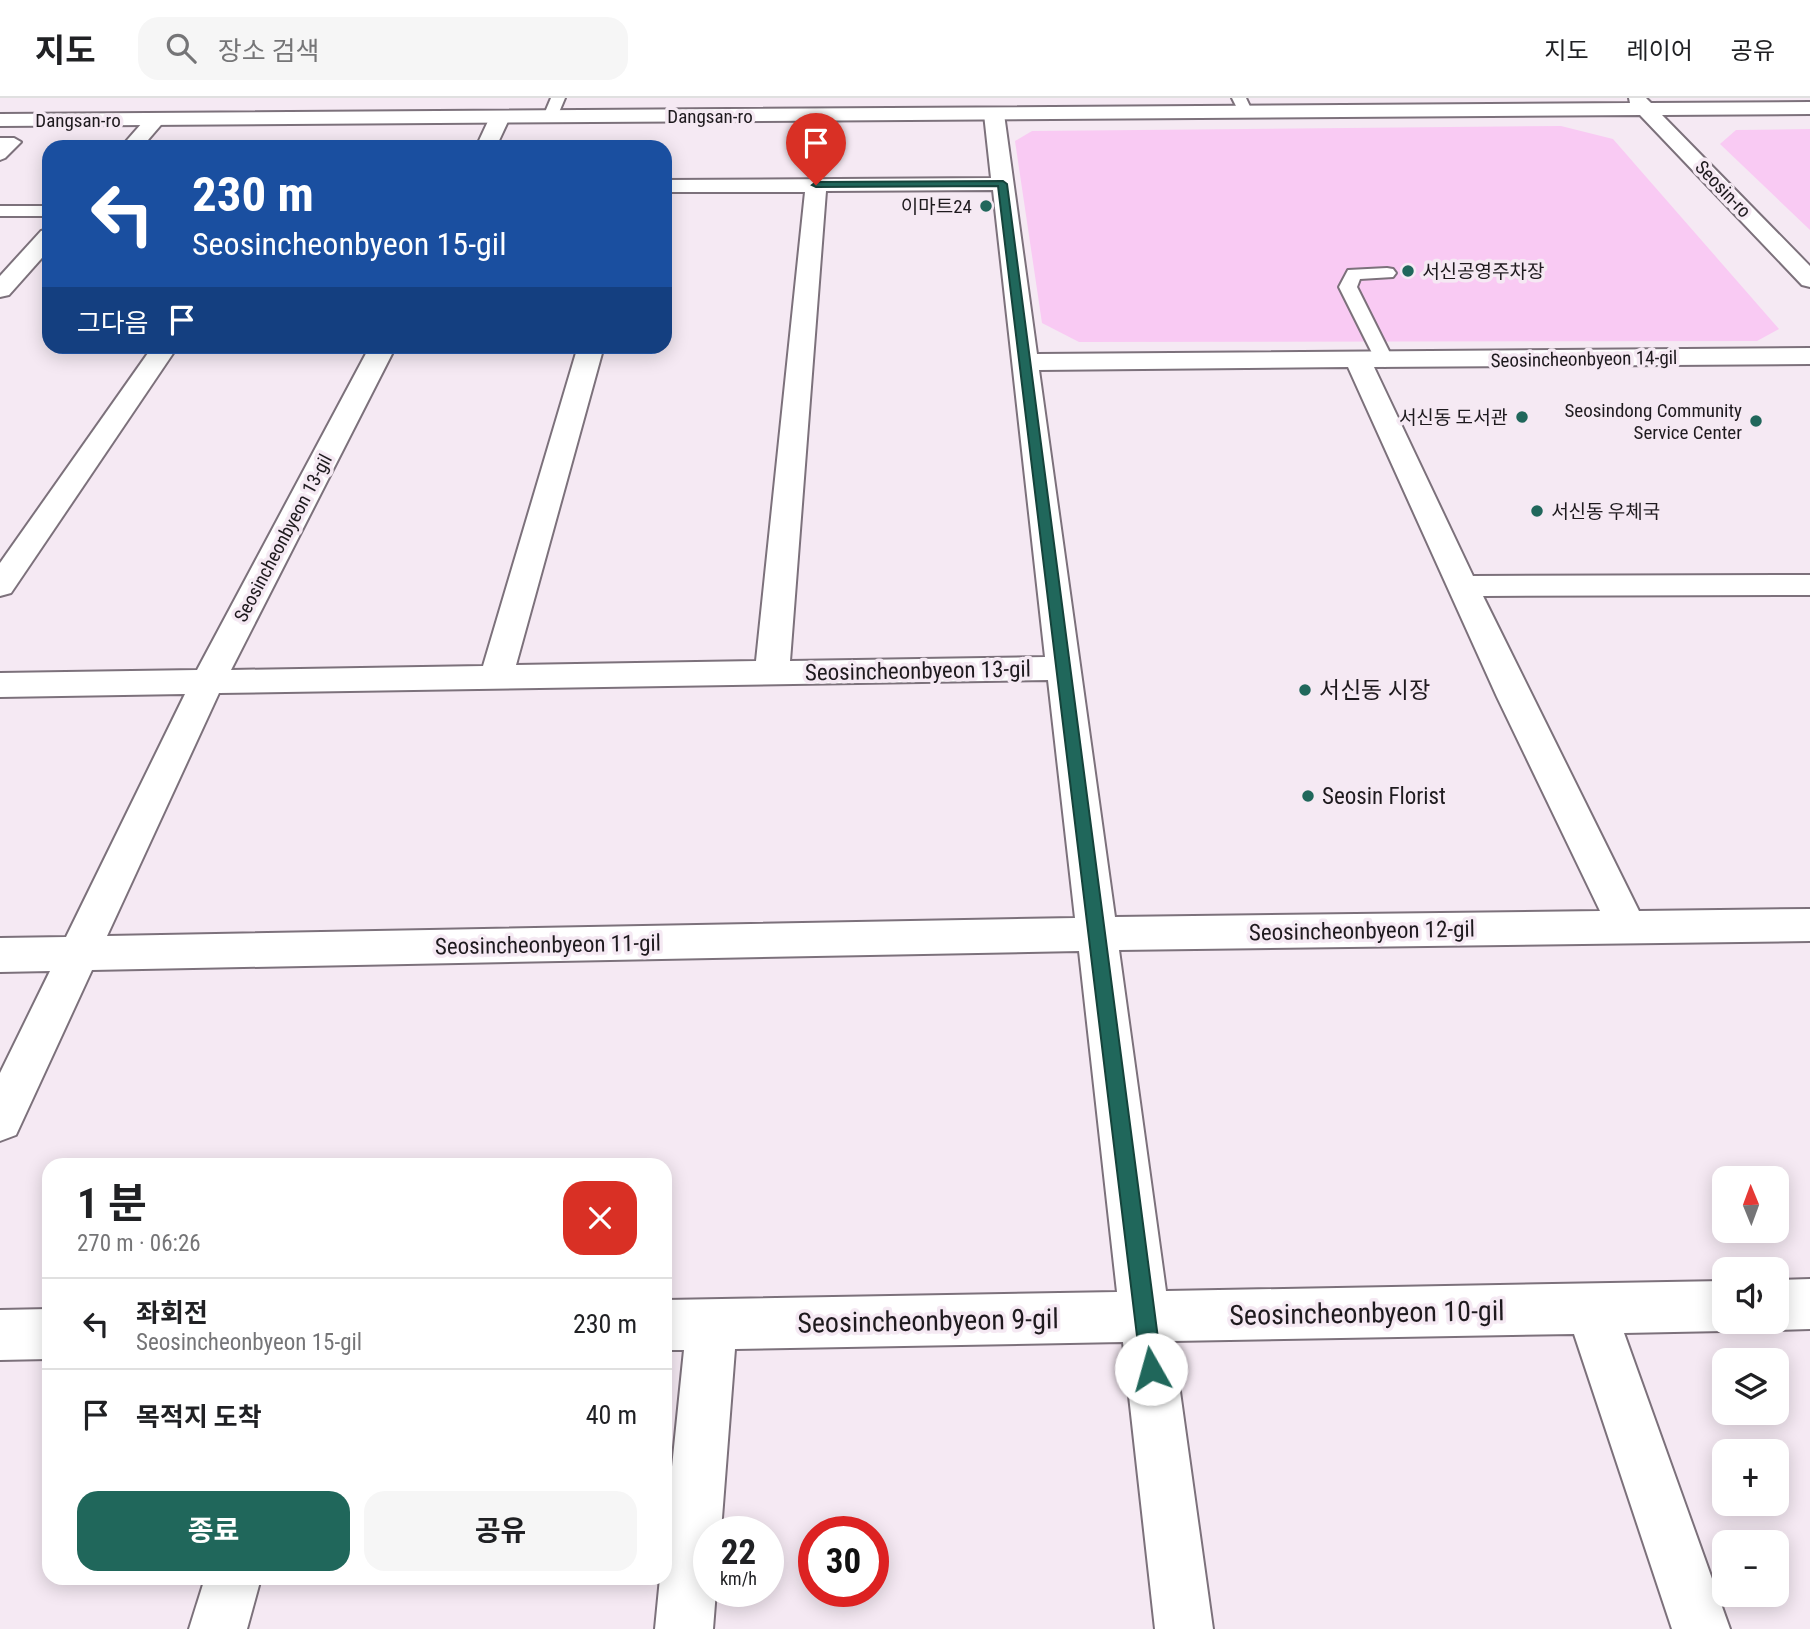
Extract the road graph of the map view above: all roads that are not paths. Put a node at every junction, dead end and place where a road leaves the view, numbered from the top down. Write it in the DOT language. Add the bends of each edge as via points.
graph roads {
  1 [pos="176,98"];
  2 [pos="558,98"];
  3 [pos="1641,104"];
  4 [pos="1243,105"];
  5 [pos="1810,108"];
  6 [pos="994,114"];
  7 [pos="500,117"];
  8 [pos="551,117"];
  9 [pos="156,119"];
  10 [pos="0,120"];
  11 [pos="137,140"];
  12 [pos="489,140"];
  13 [pos="0,142"];
  14 [pos="0,156"];
  15 [pos="1003,184"];
  16 [pos="816,185"];
  17 [pos="672,186"];
  18 [pos="0,211"];
  19 [pos="42,211"];
  20 [pos="42,244"];
  21 [pos="1387,273"];
  22 [pos="1810,280"];
  23 [pos="0,290"];
  24 [pos="161,354"];
  25 [pos="379,354"];
  26 [pos="589,354"];
  27 [pos="1810,356"];
  28 [pos="1371,361"];
  29 [pos="1025,362"];
  30 [pos="1810,585"];
  31 [pos="0,586"];
  32 [pos="1464,586"];
  33 [pos="1063,668"];
  34 [pos="772,673"];
  35 [pos="496,677"];
  36 [pos="208,681"];
  37 [pos="0,685"];
  38 [pos="1810,925"];
  39 [pos="1628,928"];
  40 [pos="1097,934"];
  41 [pos="81,953"];
  42 [pos="0,955"];
  43 [pos="0,1120"];
  44 [pos="1810,1304"];
  45 [pos="1789,1305"];
  46 [pos="1712,1306"];
  47 [pos="1590,1308"];
  48 [pos="1145,1317"];
  49 [pos="688,1324"];
  50 [pos="42,1334"];
  51 [pos="0,1335"];
  52 [pos="231,1585"];
  53 [pos="218,1629"];
  54 [pos="684,1629"];
  55 [pos="1184,1629"];
  56 [pos="1701,1629"];
  1 -- 9 [label="street"];
  2 -- 8 [label="lane"];
  3 -- 4 [label="street, Dangsan-ro"];
  3 -- 5 [label="street, Dangsan-ro"];
  3 -- 22 [label="street, Seosin-ro"];
  4 -- 6 [label="street, Dangsan-ro"];
  6 -- 8 [label="street, Dangsan-ro"];
  6 -- 15 [label="street"];
  7 -- 8 [label="street, Dangsan-ro"];
  7 -- 9 [label="street, Dangsan-ro"];
  7 -- 12 [label="street"];
  9 -- 10 [label="street, Dangsan-ro"];
  9 -- 11 [label="street, Dangsan-ro"];
  13 -- 14 [label="lane" via="14,142"];
  15 -- 16 [label="street"];
  15 -- 29 [label="street"];
  16 -- 17 [label="street"];
  16 -- 34 [label="street, Seosincheonbyeon 13-gil"];
  18 -- 19 [label="lane"];
  20 -- 23 [label="street"];
  21 -- 28 [label="lane" via="1354,274 1348,287"];
  24 -- 31 [label="street"];
  25 -- 36 [label="street, Seosincheonbyeon 13-gil"];
  26 -- 35 [label="street"];
  27 -- 28 [label="street, Seosincheonbyeon 14-gil"];
  28 -- 29 [label="street, Seosincheonbyeon 14-gil"];
  28 -- 32 [label="street"];
  29 -- 33 [label="street"];
  30 -- 32 [label="street"];
  32 -- 39 [label="street"];
  33 -- 34 [label="street, Seosincheonbyeon 13-gil"];
  33 -- 40 [label="street"];
  34 -- 35 [label="street, Seosincheonbyeon 13-gil"];
  35 -- 36 [label="street, Seosincheonbyeon 13-gil"];
  36 -- 37 [label="street, Seosincheonbyeon 13-gil"];
  36 -- 41 [label="street"];
  38 -- 39 [label="street, Seosincheonbyeon 12-gil"];
  39 -- 40 [label="street, Seosincheonbyeon 12-gil"];
  40 -- 41 [label="street, Seosincheonbyeon 11-gil"];
  40 -- 48 [label="street"];
  41 -- 42 [label="street, Seosincheonbyeon 11-gil"];
  41 -- 43 [label="street"];
  44 -- 45 [label="street"];
  46 -- 47 [label="street, Seosincheonbyeon 10-gil"];
  47 -- 48 [label="street, Seosincheonbyeon 10-gil"];
  47 -- 56 [label="street"];
  48 -- 49 [label="street, Seosincheonbyeon 9-gil"];
  48 -- 55 [label="street"];
  49 -- 54 [label="street, Seosincheonbyeon 9-gil"];
  50 -- 51 [label="street"];
  52 -- 53 [label="street"];
}
